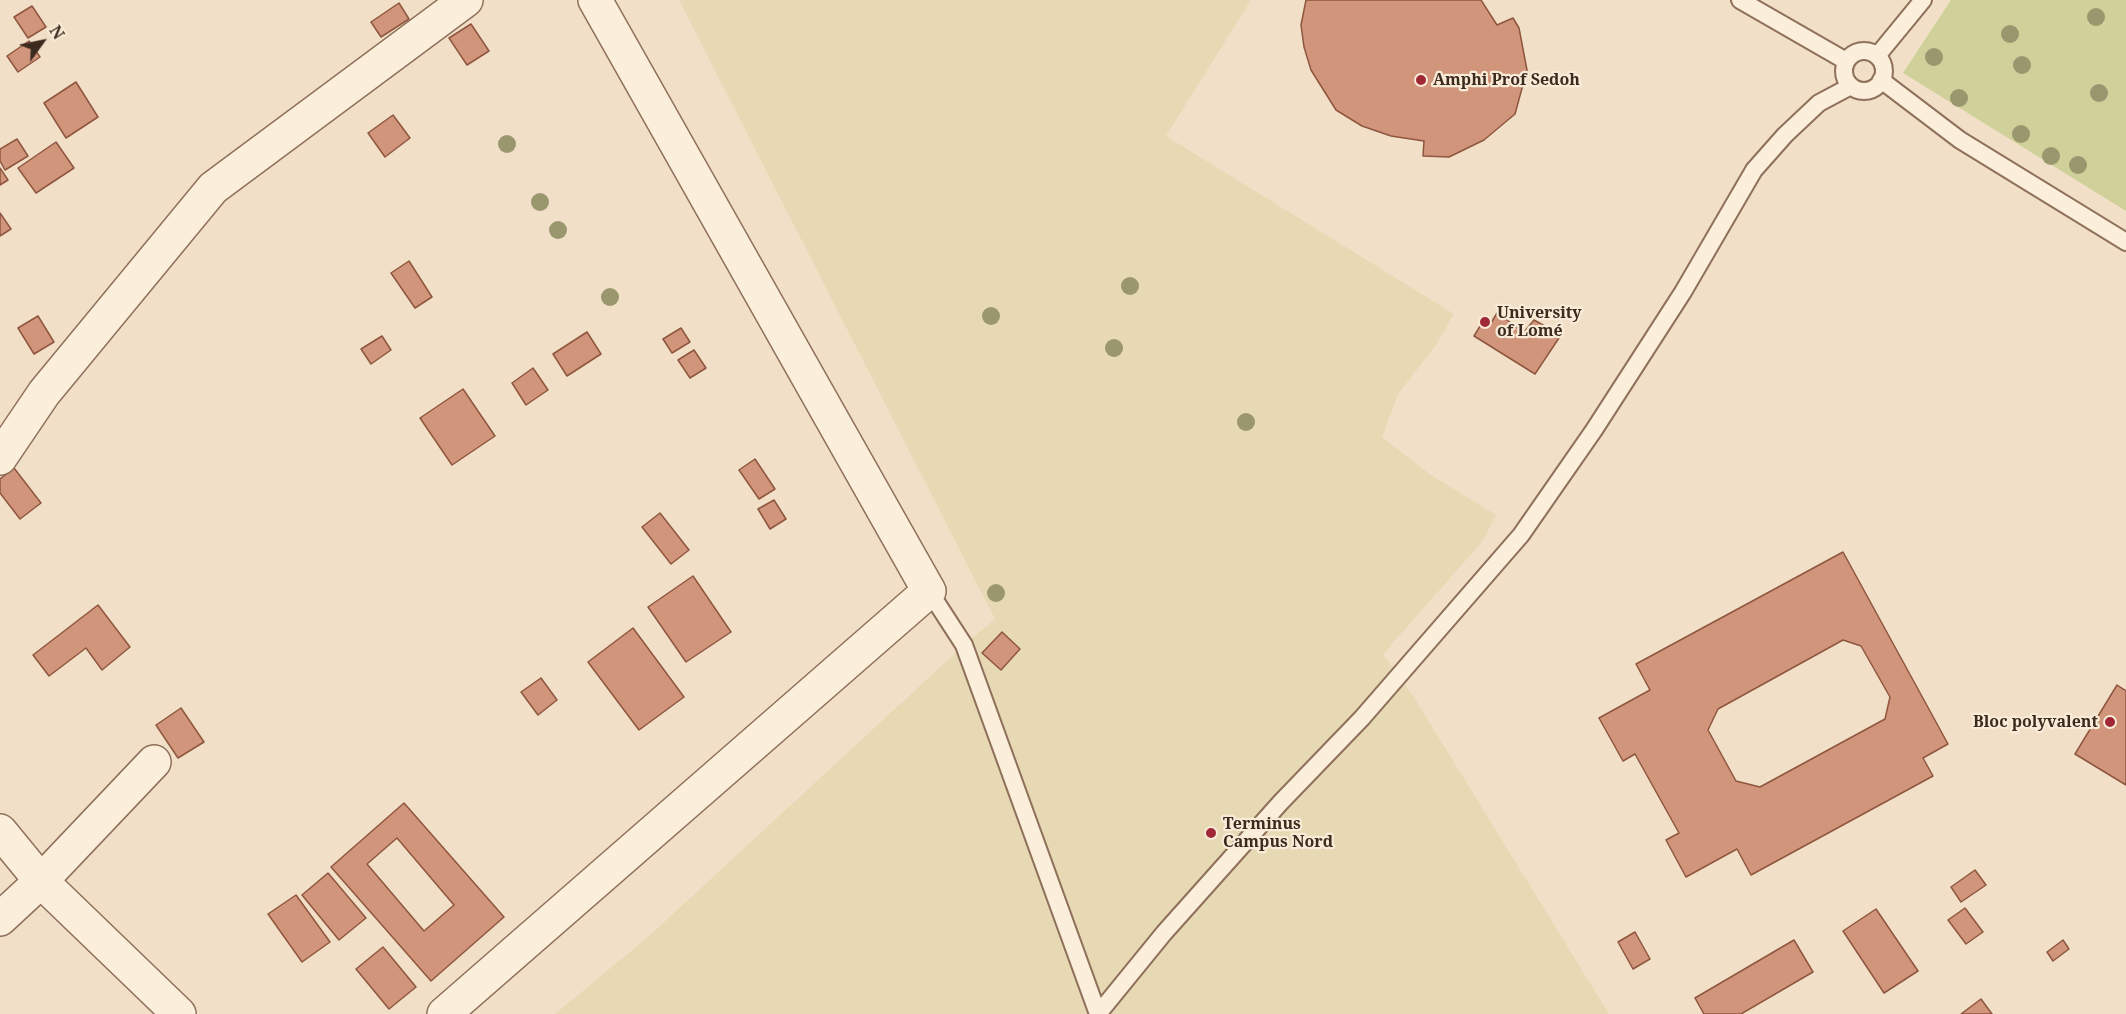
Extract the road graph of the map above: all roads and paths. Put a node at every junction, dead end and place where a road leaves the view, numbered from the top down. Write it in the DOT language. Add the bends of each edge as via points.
graph roads {
  1 [pos="466,0"];
  2 [pos="595,0"];
  3 [pos="1740,0"];
  4 [pos="1923,0"];
  5 [pos="1877,56"];
  6 [pos="1846,61"];
  7 [pos="1881,80"];
  8 [pos="1851,86"];
  9 [pos="2126,242"];
  10 [pos="0,458"];
  11 [pos="929,591"];
  12 [pos="154,762"];
  13 [pos="0,831"];
  14 [pos="41,881"];
  15 [pos="0,919"];
  16 [pos="179,1014"];
  17 [pos="444,1014"];
  18 [pos="1098,1014"];
  1 -- 10 [label="street" via="213,188 44,393"];
  2 -- 11 [label="street"];
  3 -- 6 [label="lane"];
  4 -- 5 [label="lane"];
  5 -- 6 [label="lane" via="1860,52"];
  5 -- 7 [label="lane" via="1884,72"];
  6 -- 8 [label="lane" via="1844,70"];
  7 -- 8 [label="lane" via="1867,91"];
  7 -- 9 [label="lane" via="1960,140"];
  8 -- 18 [label="lane" via="1820,103 1754,170 1660,328 1521,535 1362,718 1164,933"];
  11 -- 17 [label="street"];
  11 -- 18 [label="lane" via="964,645"];
  12 -- 14 [label="street"];
  13 -- 14 [label="street"];
  14 -- 15 [label="street"];
  14 -- 16 [label="street"];
}
